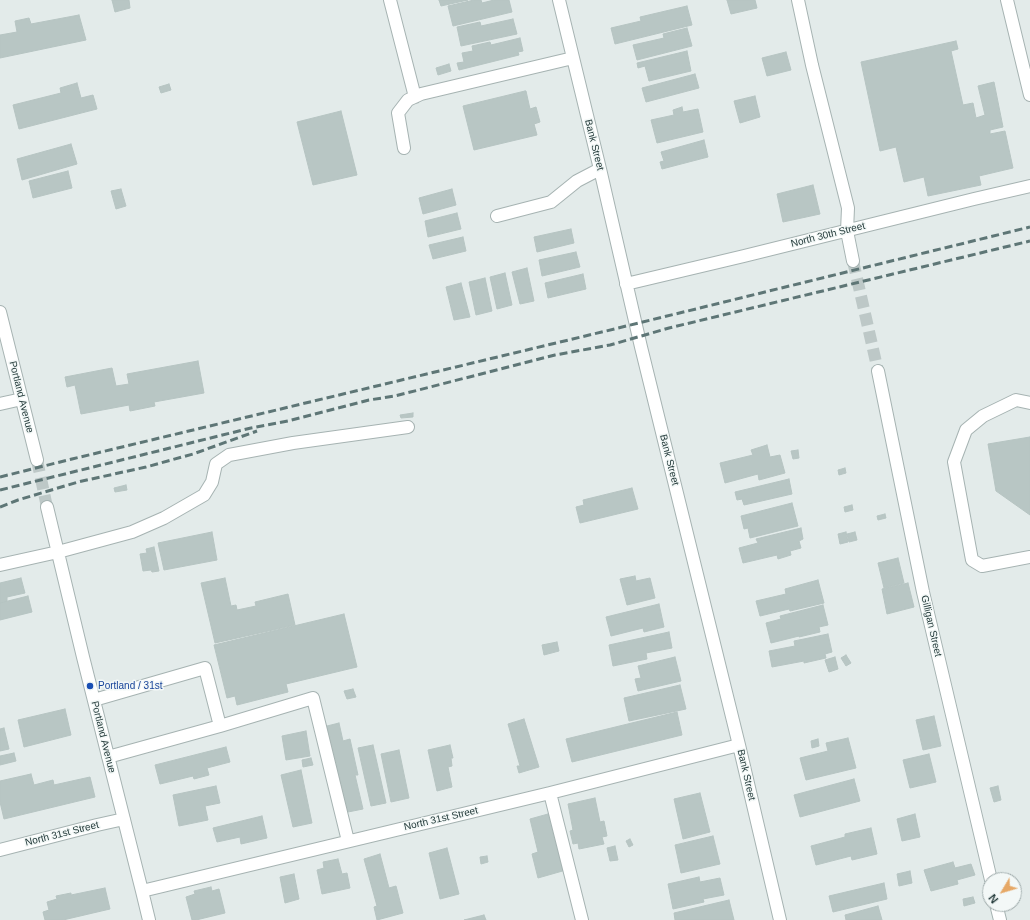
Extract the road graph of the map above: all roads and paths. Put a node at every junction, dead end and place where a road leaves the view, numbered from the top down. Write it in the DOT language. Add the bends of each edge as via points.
graph roads {
  1 [pos="390,0"];
  2 [pos="559,0"];
  3 [pos="798,0"];
  4 [pos="1007,0"];
  5 [pos="573,58"];
  6 [pos="1030,94"];
  7 [pos="415,97"];
  8 [pos="404,148"];
  9 [pos="600,169"];
  10 [pos="1030,186"];
  11 [pos="497,216"];
  12 [pos="847,231"];
  13 [pos="853,260"];
  14 [pos="626,284"];
  15 [pos="0,312"];
  16 [pos="878,371"];
  17 [pos="22,398"];
  18 [pos="1030,403"];
  19 [pos="0,404"];
  20 [pos="408,427"];
  21 [pos="37,460"];
  22 [pos="47,507"];
  23 [pos="58,552"];
  24 [pos="1030,557"];
  25 [pos="0,564"];
  26 [pos="94,700"];
  27 [pos="220,726"];
  28 [pos="739,745"];
  29 [pos="108,757"];
  30 [pos="550,793"];
  31 [pos="124,820"];
  32 [pos="348,841"];
  33 [pos="0,850"];
  34 [pos="989,872"];
  35 [pos="142,891"];
  36 [pos="148,920"];
  37 [pos="582,920"];
  38 [pos="780,920"];
  1 -- 7 [label="street"];
  2 -- 5 [label="street, Bank Street"];
  3 -- 12 [label="street" via="848,208"];
  4 -- 6 [label="street"];
  5 -- 7 [label="street"];
  5 -- 9 [label="street, Bank Street"];
  7 -- 8 [label="street" via="408,100 398,113"];
  9 -- 11 [label="street" via="577,181 551,202"];
  9 -- 14 [label="street, Bank Street"];
  10 -- 12 [label="street, North 30th Street"];
  12 -- 13 [label="street"];
  12 -- 14 [label="street, North 30th Street"];
  14 -- 28 [label="street, Bank Street"];
  15 -- 17 [label="street, Portland Avenue"];
  16 -- 34 [label="street, Gilligan Street" via="923,592"];
  17 -- 19 [label="street"];
  17 -- 21 [label="street, Portland Avenue"];
  18 -- 24 [label="street" via="1016,400 983,416 966,430 954,462 972,560 982,566"];
  20 -- 23 [label="street" via="229,455 216,464 212,482 204,495 164,518 132,532"];
  22 -- 23 [label="street, Portland Avenue"];
  23 -- 25 [label="street"];
  23 -- 26 [label="street, Portland Avenue"];
  26 -- 27 [label="street" via="205,668"];
  26 -- 29 [label="street, Portland Avenue"];
  27 -- 29 [label="street"];
  27 -- 32 [label="street" via="313,698"];
  28 -- 30 [label="street, North 31st Street"];
  28 -- 38 [label="street, Bank Street"];
  29 -- 31 [label="street, Portland Avenue"];
  30 -- 32 [label="street, North 31st Street"];
  30 -- 37 [label="street"];
  31 -- 33 [label="street, North 31st Street"];
  31 -- 35 [label="street, Portland Avenue"];
  32 -- 35 [label="street, North 31st Street"];
  35 -- 36 [label="street, Portland Avenue"];
}
